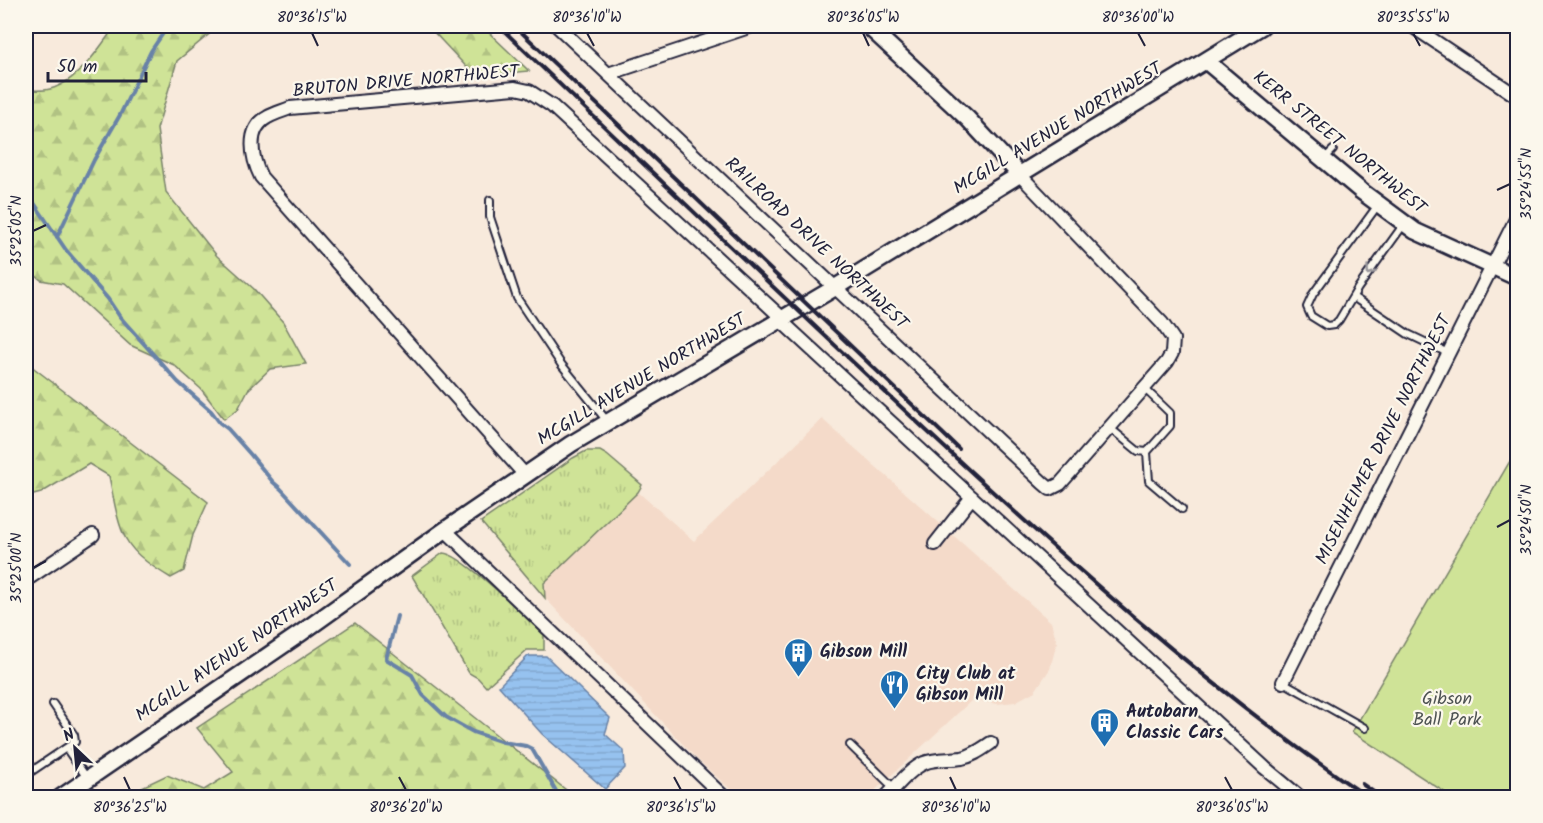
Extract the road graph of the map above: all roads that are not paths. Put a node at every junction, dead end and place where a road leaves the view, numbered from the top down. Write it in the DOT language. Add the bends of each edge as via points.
graph roads {
  1 [pos="556,26"];
  2 [pos="752,26"];
  3 [pos="868,26"];
  4 [pos="1262,26"];
  5 [pos="1412,26"];
  6 [pos="1206,61"];
  7 [pos="608,74"];
  8 [pos="1518,97"];
  9 [pos="1020,175"];
  10 [pos="490,200"];
  11 [pos="1378,204"];
  12 [pos="1518,215"];
  13 [pos="1404,224"];
  14 [pos="1492,267"];
  15 [pos="1518,278"];
  16 [pos="836,287"];
  17 [pos="1353,297"];
  18 [pos="780,319"];
  19 [pos="1449,352"];
  20 [pos="1144,389"];
  21 [pos="608,422"];
  22 [pos="1110,428"];
  23 [pos="1147,452"];
  24 [pos="525,475"];
  25 [pos="972,497"];
  26 [pos="1182,509"];
  27 [pos="445,530"];
  28 [pos="93,535"];
  29 [pos="935,544"];
  30 [pos="26,580"];
  31 [pos="1283,681"];
  32 [pos="53,704"];
  33 [pos="1365,728"];
  34 [pos="991,742"];
  35 [pos="850,745"];
  36 [pos="66,748"];
  37 [pos="26,775"];
  38 [pos="87,778"];
  39 [pos="894,788"];
  40 [pos="60,798"];
  41 [pos="725,798"];
  42 [pos="885,798"];
  43 [pos="1301,798"];
  1 -- 7 [label="street, RAILROAD DRIVE NORTHWEST"];
  2 -- 7 [label="street"];
  3 -- 9 [label="street" via="968,119"];
  4 -- 6 [label="street, MCGILL AVENUE NORTHWEST"];
  5 -- 8 [label="street" via="1430,42"];
  6 -- 9 [label="street, MCGILL AVENUE NORTHWEST"];
  6 -- 11 [label="street, KERR STREET NORTHWEST" via="1329,155"];
  7 -- 16 [label="street, RAILROAD DRIVE NORTHWEST"];
  9 -- 16 [label="street, MCGILL AVENUE NORTHWEST"];
  9 -- 20 [label="street" via="1173,339 1172,353"];
  10 -- 21 [label="lane" via="490,217 517,298 561,364"];
  11 -- 13 [label="street, KERR STREET NORTHWEST"];
  11 -- 17 [label="lane" via="1313,294 1308,312 1327,326 1334,325"];
  12 -- 14 [label="street, MISENHEIMER DRIVE NORTHWEST"];
  13 -- 14 [label="street, KERR STREET NORTHWEST"];
  13 -- 17 [label="lane, one-way"];
  14 -- 15 [label="street, KERR STREET NORTHWEST"];
  14 -- 19 [label="street, MISENHEIMER DRIVE NORTHWEST"];
  16 -- 18 [label="street, MCGILL AVENUE NORTHWEST"];
  16 -- 22 [label="street, RAILROAD DRIVE NORTHWEST" via="1050,489 1060,484"];
  17 -- 19 [label="lane" via="1408,334"];
  18 -- 21 [label="street, MCGILL AVENUE NORTHWEST"];
  18 -- 24 [label="street, BRUTON DRIVE NORTHWEST" via="552,106 529,91 515,88 290,108 266,117 253,139 252,155 261,177"];
  18 -- 25 [label="street, BRUTON DRIVE NORTHWEST"];
  19 -- 31 [label="street, MISENHEIMER DRIVE NORTHWEST"];
  20 -- 22 [label="street"];
  20 -- 23 [label="lane" via="1170,412 1170,426"];
  21 -- 24 [label="street, MCGILL AVENUE NORTHWEST"];
  22 -- 23 [label="lane" via="1138,451"];
  23 -- 26 [label="lane" via="1149,481"];
  24 -- 27 [label="street, MCGILL AVENUE NORTHWEST"];
  25 -- 29 [label="street"];
  25 -- 43 [label="street, BRUTON DRIVE NORTHWEST"];
  27 -- 38 [label="street, MCGILL AVENUE NORTHWEST"];
  27 -- 41 [label="street"];
  28 -- 30 [label="street"];
  31 -- 33 [label="lane"];
  32 -- 36 [label="lane" via="74,735 75,742"];
  34 -- 39 [label="street" via="963,758 923,764"];
  35 -- 39 [label="lane"];
  36 -- 37 [label="lane"];
  36 -- 38 [label="lane"];
  38 -- 40 [label="street, MCGILL AVENUE NORTHWEST"];
  39 -- 42 [label="street"];
}
